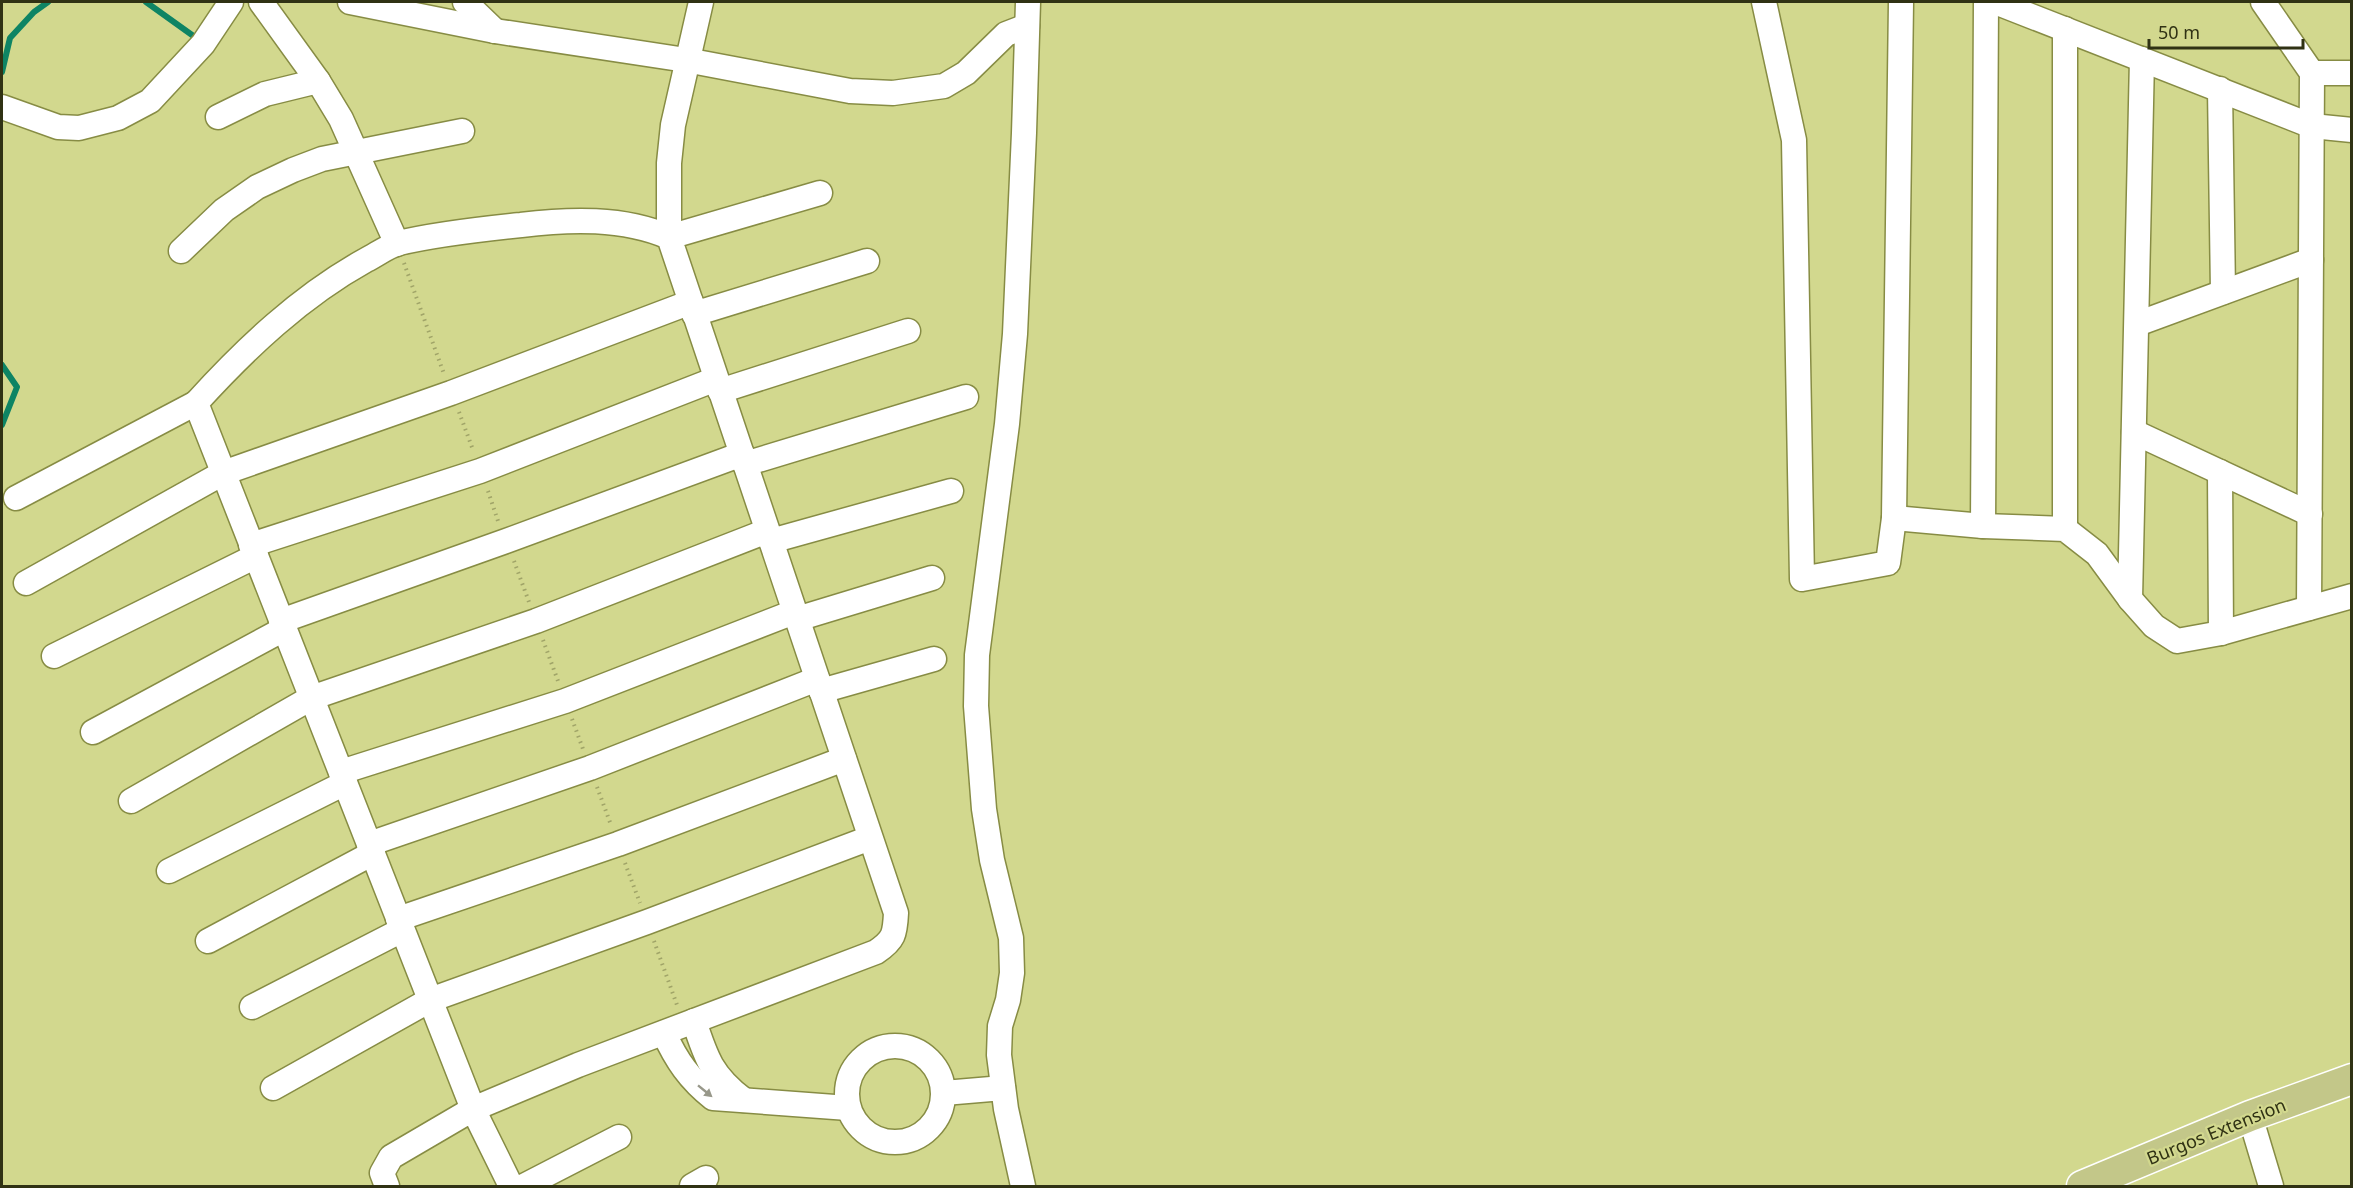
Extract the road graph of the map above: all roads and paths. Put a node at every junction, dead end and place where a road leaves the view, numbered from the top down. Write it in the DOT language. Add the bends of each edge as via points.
graph roads {
  1 [pos="231,2"];
  2 [pos="261,2"];
  3 [pos="350,2"];
  4 [pos="465,2"];
  5 [pos="701,2"];
  6 [pos="1028,2"];
  7 [pos="1764,2"];
  8 [pos="1902,2"];
  9 [pos="1986,2"];
  10 [pos="1995,2"];
  11 [pos="2263,2"];
  12 [pos="1027,26"];
  13 [pos="2065,29"];
  14 [pos="495,31"];
  15 [pos="2142,59"];
  16 [pos="686,60"];
  17 [pos="2312,73"];
  18 [pos="2352,73"];
  19 [pos="318,81"];
  20 [pos="2220,89"];
  21 [pos="2,107"];
  22 [pos="218,117"];
  23 [pos="2312,126"];
  24 [pos="2352,130"];
  25 [pos="462,131"];
  26 [pos="357,153"];
  27 [pos="820,193"];
  28 [pos="669,237"];
  29 [pos="397,244"];
  30 [pos="181,251"];
  31 [pos="2311,260"];
  32 [pos="867,261"];
  33 [pos="2223,291"];
  34 [pos="692,308"];
  35 [pos="2137,324"];
  36 [pos="908,331"];
  37 [pos="718,385"];
  38 [pos="451,393"];
  39 [pos="966,397"];
  40 [pos="196,403"];
  41 [pos="2134,432"];
  42 [pos="743,459"];
  43 [pos="480,471"];
  44 [pos="2220,472"];
  45 [pos="223,473"];
  46 [pos="951,491"];
  47 [pos="16,498"];
  48 [pos="2310,514"];
  49 [pos="1894,518"];
  50 [pos="1983,526"];
  51 [pos="2065,529"];
  52 [pos="769,536"];
  53 [pos="506,541"];
  54 [pos="254,550"];
  55 [pos="932,578"];
  56 [pos="26,582"];
  57 [pos="2352,596"];
  58 [pos="2130,599"];
  59 [pos="2309,608"];
  60 [pos="795,615"];
  61 [pos="536,621"];
  62 [pos="283,625"];
  63 [pos="2221,633"];
  64 [pos="54,656"];
  65 [pos="934,659"];
  66 [pos="819,685"];
  67 [pos="311,698"];
  68 [pos="565,701"];
  69 [pos="93,732"];
  70 [pos="844,759"];
  71 [pos="343,777"];
  72 [pos="131,801"];
  73 [pos="870,837"];
  74 [pos="371,849"];
  75 [pos="169,871"];
  76 [pos="400,925"];
  77 [pos="208,941"];
  78 [pos="430,1000"];
  79 [pos="252,1007"];
  80 [pos="694,1021"];
  81 [pos="664,1033"];
  82 [pos="2352,1079"];
  83 [pos="273,1088"];
  84 [pos="1003,1088"];
  85 [pos="944,1093"];
  86 [pos="744,1100"];
  87 [pos="848,1108"];
  88 [pos="473,1109"];
  89 [pos="2250,1116"];
  90 [pos="619,1137"];
  91 [pos="387,1186"];
  92 [pos="511,1186"];
  93 [pos="524,1186"];
  94 [pos="1023,1186"];
  95 [pos="2082,1186"];
  96 [pos="2271,1186"];
  1 -- 21 [label="street" via="203,44 150,101 118,118 78,128 58,127"];
  2 -- 19 [label="street"];
  3 -- 14 [label="street"];
  4 -- 14 [label="street"];
  5 -- 16 [label="street"];
  6 -- 12 [label="street"];
  7 -- 49 [label="street" via="1794,140 1802,579 1888,563"];
  8 -- 49 [label="street"];
  9 -- 50 [label="street"];
  10 -- 13 [label="street"];
  11 -- 17 [label="street"];
  12 -- 16 [label="street" via="1006,34 966,73 944,86 922,91 850,91"];
  12 -- 84 [label="street" via="1015,334 977,655 976,696 984,809 1011,939 1012,973 1000,1026"];
  13 -- 15 [label="street"];
  13 -- 51 [label="street"];
  14 -- 16 [label="street"];
  15 -- 20 [label="street"];
  15 -- 35 [label="street"];
  16 -- 28 [label="street" via="669,164"];
  17 -- 18 [label="street"];
  17 -- 23 [label="street"];
  19 -- 22 [label="street" via="265,94"];
  19 -- 26 [label="street"];
  20 -- 23 [label="street"];
  20 -- 33 [label="street"];
  23 -- 24 [label="street"];
  23 -- 31 [label="street"];
  25 -- 26 [label="street"];
  26 -- 29 [label="street"];
  26 -- 30 [label="street" via="322,159 257,187 224,210"];
  27 -- 28 [label="street"];
  28 -- 29 [label="street" via="596,220 549,221"];
  28 -- 34 [label="street"];
  29 -- 38 [label="path"];
  29 -- 40 [label="street" via="338,276 304,301 242,354"];
  31 -- 33 [label="street"];
  31 -- 48 [label="street"];
  32 -- 34 [label="street"];
  33 -- 35 [label="street"];
  34 -- 37 [label="street"];
  34 -- 38 [label="street"];
  35 -- 41 [label="street"];
  36 -- 37 [label="street"];
  37 -- 42 [label="street"];
  37 -- 43 [label="street"];
  38 -- 43 [label="path"];
  38 -- 45 [label="street"];
  39 -- 42 [label="street"];
  40 -- 45 [label="street"];
  40 -- 47 [label="street"];
  41 -- 44 [label="street"];
  41 -- 58 [label="street"];
  42 -- 52 [label="street"];
  42 -- 53 [label="street"];
  43 -- 53 [label="path"];
  43 -- 54 [label="street"];
  44 -- 48 [label="street"];
  44 -- 63 [label="street"];
  45 -- 54 [label="street"];
  45 -- 56 [label="street"];
  46 -- 52 [label="street"];
  48 -- 59 [label="street"];
  49 -- 50 [label="street"];
  50 -- 51 [label="street"];
  51 -- 58 [label="street" via="2097,554"];
  52 -- 60 [label="street"];
  52 -- 61 [label="street"];
  53 -- 61 [label="path"];
  53 -- 62 [label="street"];
  54 -- 62 [label="street"];
  54 -- 64 [label="street"];
  55 -- 60 [label="street"];
  57 -- 59 [label="street"];
  58 -- 63 [label="street" via="2154,626 2177,641"];
  59 -- 63 [label="street"];
  60 -- 66 [label="street"];
  60 -- 68 [label="street"];
  61 -- 67 [label="street"];
  61 -- 68 [label="path"];
  62 -- 67 [label="street"];
  62 -- 69 [label="street"];
  65 -- 66 [label="street"];
  66 -- 70 [label="street"];
  66 -- 74 [label="street"];
  67 -- 71 [label="street"];
  67 -- 72 [label="street"];
  68 -- 71 [label="street"];
  70 -- 73 [label="street"];
  70 -- 76 [label="street"];
  71 -- 74 [label="street"];
  71 -- 75 [label="street"];
  73 -- 78 [label="street"];
  73 -- 80 [label="street" via="896,913 891,942 876,952"];
  74 -- 76 [label="street"];
  74 -- 77 [label="street"];
  76 -- 78 [label="street"];
  76 -- 79 [label="street"];
  78 -- 83 [label="street"];
  78 -- 88 [label="street"];
  80 -- 81 [label="street"];
  80 -- 86 [label="street" via="718,1077"];
  81 -- 86 [label="street, one-way" via="677,1061 698,1086 713,1098"];
  81 -- 88 [label="street"];
  82 -- 89 [label="main road, Burgos Extension"];
  84 -- 85 [label="street"];
  84 -- 94 [label="street"];
  85 -- 87 [label="street" via="940,1113 929,1129 901,1142 875,1139 859,1128"];
  85 -- 87 [label="street" via="937,1069 923,1054 906,1047 886,1046 857,1063 848,1081"];
  86 -- 87 [label="street"];
  88 -- 91 [label="street" via="391,1157 382,1173"];
  88 -- 92 [label="street"];
  89 -- 95 [label="main road, Burgos Extension"];
  89 -- 96 [label="street"];
  90 -- 93 [label="street"];
}
